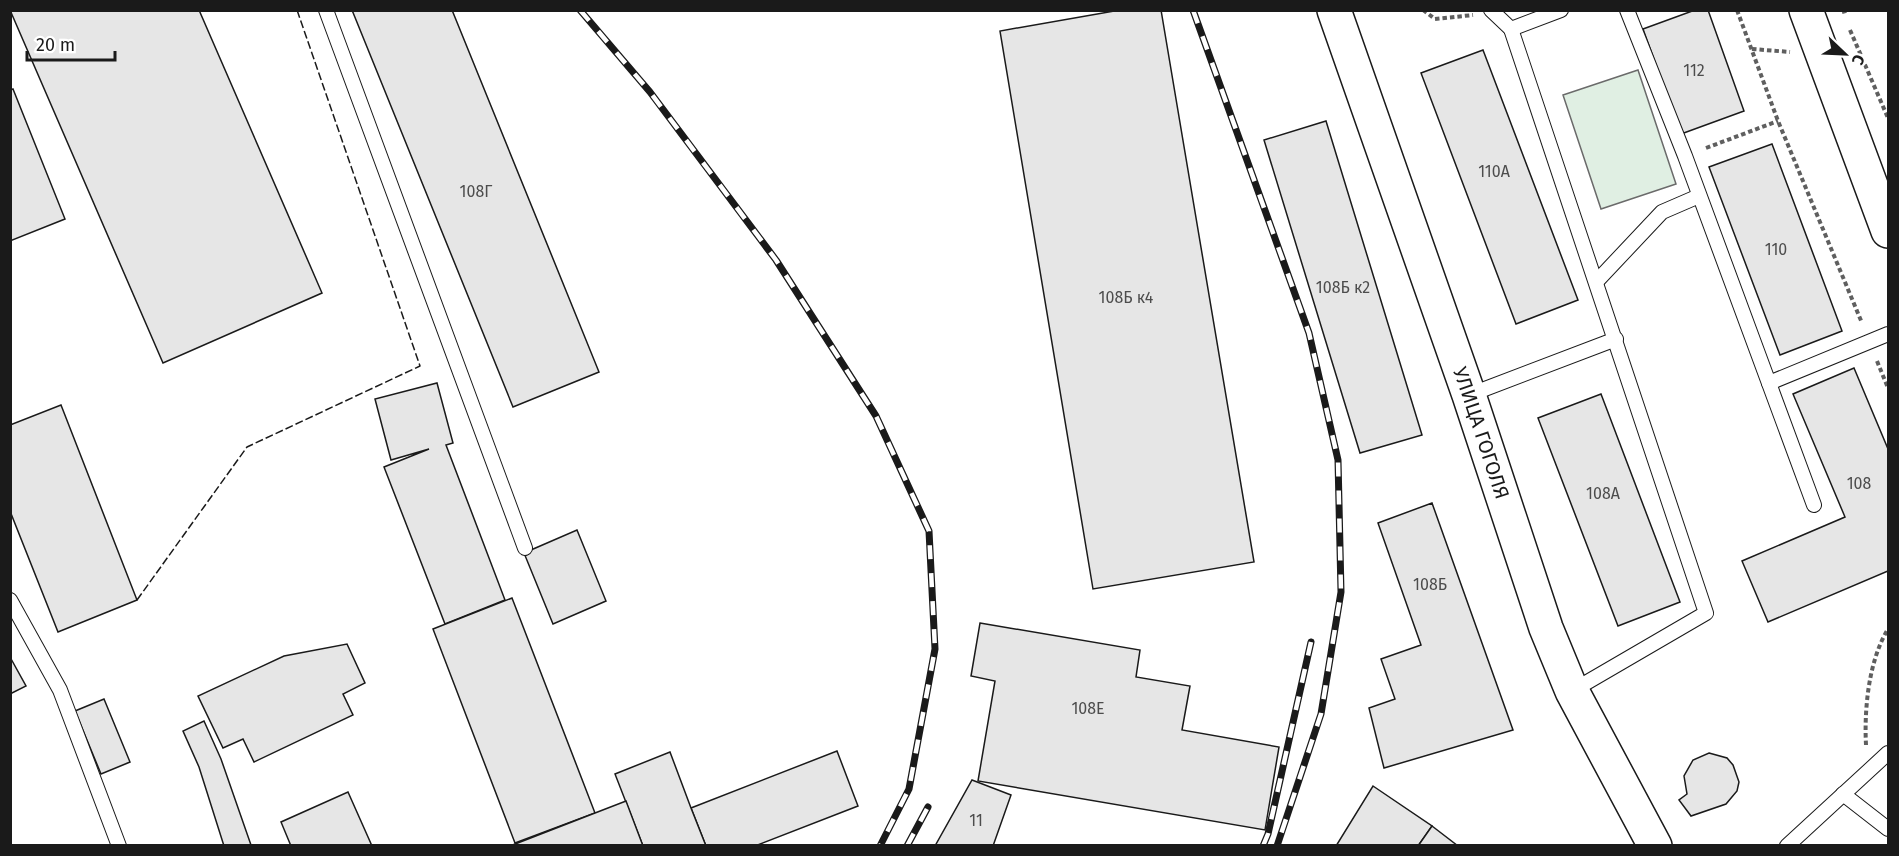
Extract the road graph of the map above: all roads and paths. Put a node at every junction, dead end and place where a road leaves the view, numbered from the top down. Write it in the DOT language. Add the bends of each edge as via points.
graph roads {
  1 [pos="326,10"];
  2 [pos="1334,10"];
  3 [pos="1423,10"];
  4 [pos="1562,10"];
  5 [pos="1628,10"];
  6 [pos="1737,10"];
  7 [pos="1806,10"];
  8 [pos="1850,10"];
  9 [pos="1842,11"];
  10 [pos="1493,12"];
  11 [pos="1512,29"];
  12 [pos="1888,118"];
  13 [pos="1778,121"];
  14 [pos="1685,156"];
  15 [pos="1699,196"];
  16 [pos="1888,231"];
  17 [pos="1597,281"];
  18 [pos="1888,334"];
  19 [pos="1616,339"];
  20 [pos="1869,342"];
  21 [pos="1768,383"];
  22 [pos="1888,388"];
  23 [pos="1469,395"];
  24 [pos="1814,505"];
  25 [pos="525,548"];
  26 [pos="10,600"];
  27 [pos="1888,629"];
  28 [pos="1572,691"];
  29 [pos="1888,753"];
  30 [pos="1867,772"];
  31 [pos="1843,794"];
  32 [pos="1888,829"];
  33 [pos="119,846"];
  34 [pos="1655,846"];
  35 [pos="1787,846"];
  1 -- 25 [label="lane"];
  2 -- 23 [label="main road, УЛИЦА ГОГОЛЯ"];
  3 -- 10 [label="path" via="1435,19"];
  4 -- 11 [label="lane"];
  5 -- 14 [label="lane"];
  6 -- 13 [label="path"];
  7 -- 16 [label="main road"];
  8 -- 9 [label="path"];
  9 -- 12 [label="path"];
  10 -- 11 [label="lane"];
  11 -- 17 [label="lane"];
  13 -- 14 [label="path"];
  13 -- 20 [label="path"];
  14 -- 15 [label="lane"];
  15 -- 17 [label="lane" via="1662,212"];
  15 -- 21 [label="lane"];
  17 -- 19 [label="lane"];
  18 -- 20 [label="lane"];
  19 -- 23 [label="lane"];
  19 -- 28 [label="lane" via="1706,613"];
  20 -- 21 [label="lane"];
  20 -- 22 [label="path"];
  21 -- 24 [label="lane"];
  23 -- 28 [label="main road, УЛИЦА ГОГОЛЯ" via="1546,628"];
  26 -- 33 [label="lane" via="60,690"];
  27 -- 30 [label="path" via="1880,643 1866,705"];
  28 -- 34 [label="main road, УЛИЦА ГОГОЛЯ"];
  29 -- 30 [label="lane"];
  30 -- 31 [label="lane"];
  31 -- 32 [label="lane"];
  31 -- 35 [label="lane"];
}
